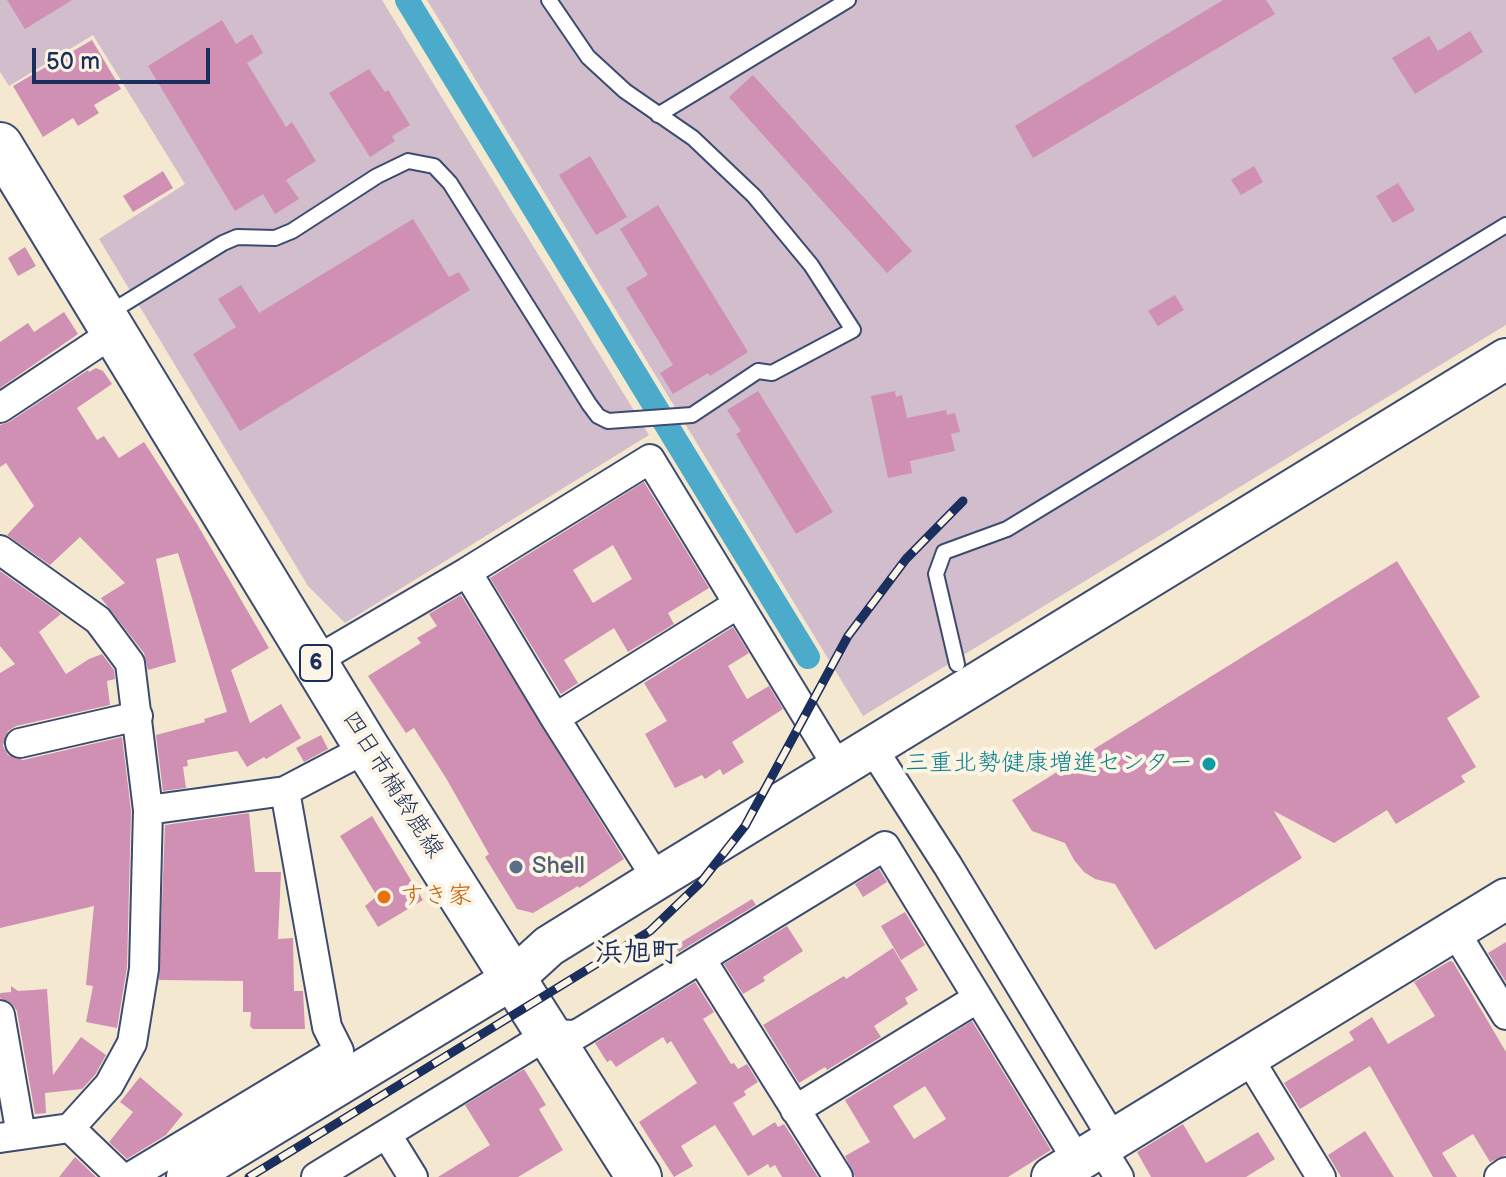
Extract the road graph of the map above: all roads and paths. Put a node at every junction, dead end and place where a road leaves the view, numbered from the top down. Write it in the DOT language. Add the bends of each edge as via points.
graph roads {
  1 [pos="549,0"];
  2 [pos="848,0"];
  3 [pos="658,115"];
  4 [pos="0,145"];
  5 [pos="1506,225"];
  6 [pos="108,325"];
  7 [pos="1506,359"];
  8 [pos="0,408"];
  9 [pos="0,550"];
  10 [pos="467,572"];
  11 [pos="738,604"];
  12 [pos="315,661"];
  13 [pos="961,677"];
  14 [pos="138,716"];
  15 [pos="555,718"];
  16 [pos="20,743"];
  17 [pos="367,748"];
  18 [pos="873,749"];
  19 [pos="839,769"];
  20 [pos="285,791"];
  21 [pos="148,810"];
  22 [pos="657,879"];
  23 [pos="1506,899"];
  24 [pos="1454,930"];
  25 [pos="701,959"];
  26 [pos="514,978"];
  27 [pos="978,998"];
  28 [pos="0,1015"];
  29 [pos="1506,1015"];
  30 [pos="549,1034"];
  31 [pos="1248,1057"];
  32 [pos="795,1110"];
  33 [pos="70,1128"];
  34 [pos="387,1135"];
  35 [pos="11,1136"];
  36 [pos="1092,1160"];
  37 [pos="1506,1172"];
  38 [pos="121,1177"];
  39 [pos="130,1177"];
  40 [pos="187,1177"];
  41 [pos="316,1177"];
  42 [pos="413,1177"];
  43 [pos="639,1177"];
  44 [pos="838,1177"];
  45 [pos="1321,1177"];
  46 [pos="1499,1177"];
  1 -- 3 [label="lane" via="588,57"];
  2 -- 3 [label="lane"];
  3 -- 6 [label="lane" via="693,138 754,196 811,265 853,330 772,373 758,371 692,415 608,421 598,416 450,183 434,166 408,161 292,231 223,243"];
  4 -- 6 [label="main road, 四日市楠鈴鹿線 / 6"];
  5 -- 13 [label="lane" via="1007,529 944,552 936,574"];
  6 -- 8 [label="street"];
  6 -- 12 [label="main road, 四日市楠鈴鹿線 / 6"];
  7 -- 13 [label="street"];
  9 -- 14 [label="street" via="98,620 130,663"];
  10 -- 11 [label="street" via="650,459"];
  10 -- 12 [label="street"];
  10 -- 15 [label="street"];
  11 -- 15 [label="street"];
  11 -- 19 [label="street"];
  12 -- 17 [label="main road, 四日市楠鈴鹿線 / 6"];
  13 -- 18 [label="street"];
  14 -- 16 [label="street"];
  14 -- 21 [label="street"];
  15 -- 22 [label="street"];
  17 -- 20 [label="street"];
  17 -- 26 [label="main road, 四日市楠鈴鹿線 / 6"];
  18 -- 19 [label="street"];
  18 -- 36 [label="street" via="957,880"];
  19 -- 22 [label="street"];
  20 -- 21 [label="street"];
  20 -- 39 [label="street" via="327,1027 339,1051"];
  21 -- 33 [label="street" via="144,969 132,1043 109,1085"];
  22 -- 26 [label="street" via="549,946"];
  23 -- 24 [label="street"];
  24 -- 29 [label="street"];
  24 -- 31 [label="street"];
  25 -- 27 [label="street" via="885,846"];
  25 -- 30 [label="street" via="576,1035"];
  25 -- 32 [label="street"];
  26 -- 30 [label="main road, 四日市楠鈴鹿線 / 6"];
  26 -- 40 [label="street"];
  27 -- 32 [label="street"];
  27 -- 36 [label="street"];
  28 -- 35 [label="street"];
  30 -- 34 [label="street"];
  30 -- 43 [label="main road, 四日市楠鈴鹿線 / 6"];
  31 -- 36 [label="street"];
  31 -- 45 [label="street"];
  32 -- 44 [label="street"];
  33 -- 35 [label="street"];
  33 -- 38 [label="street"];
  34 -- 41 [label="street"];
  34 -- 42 [label="street"];
  37 -- 46 [label="street"];
}
